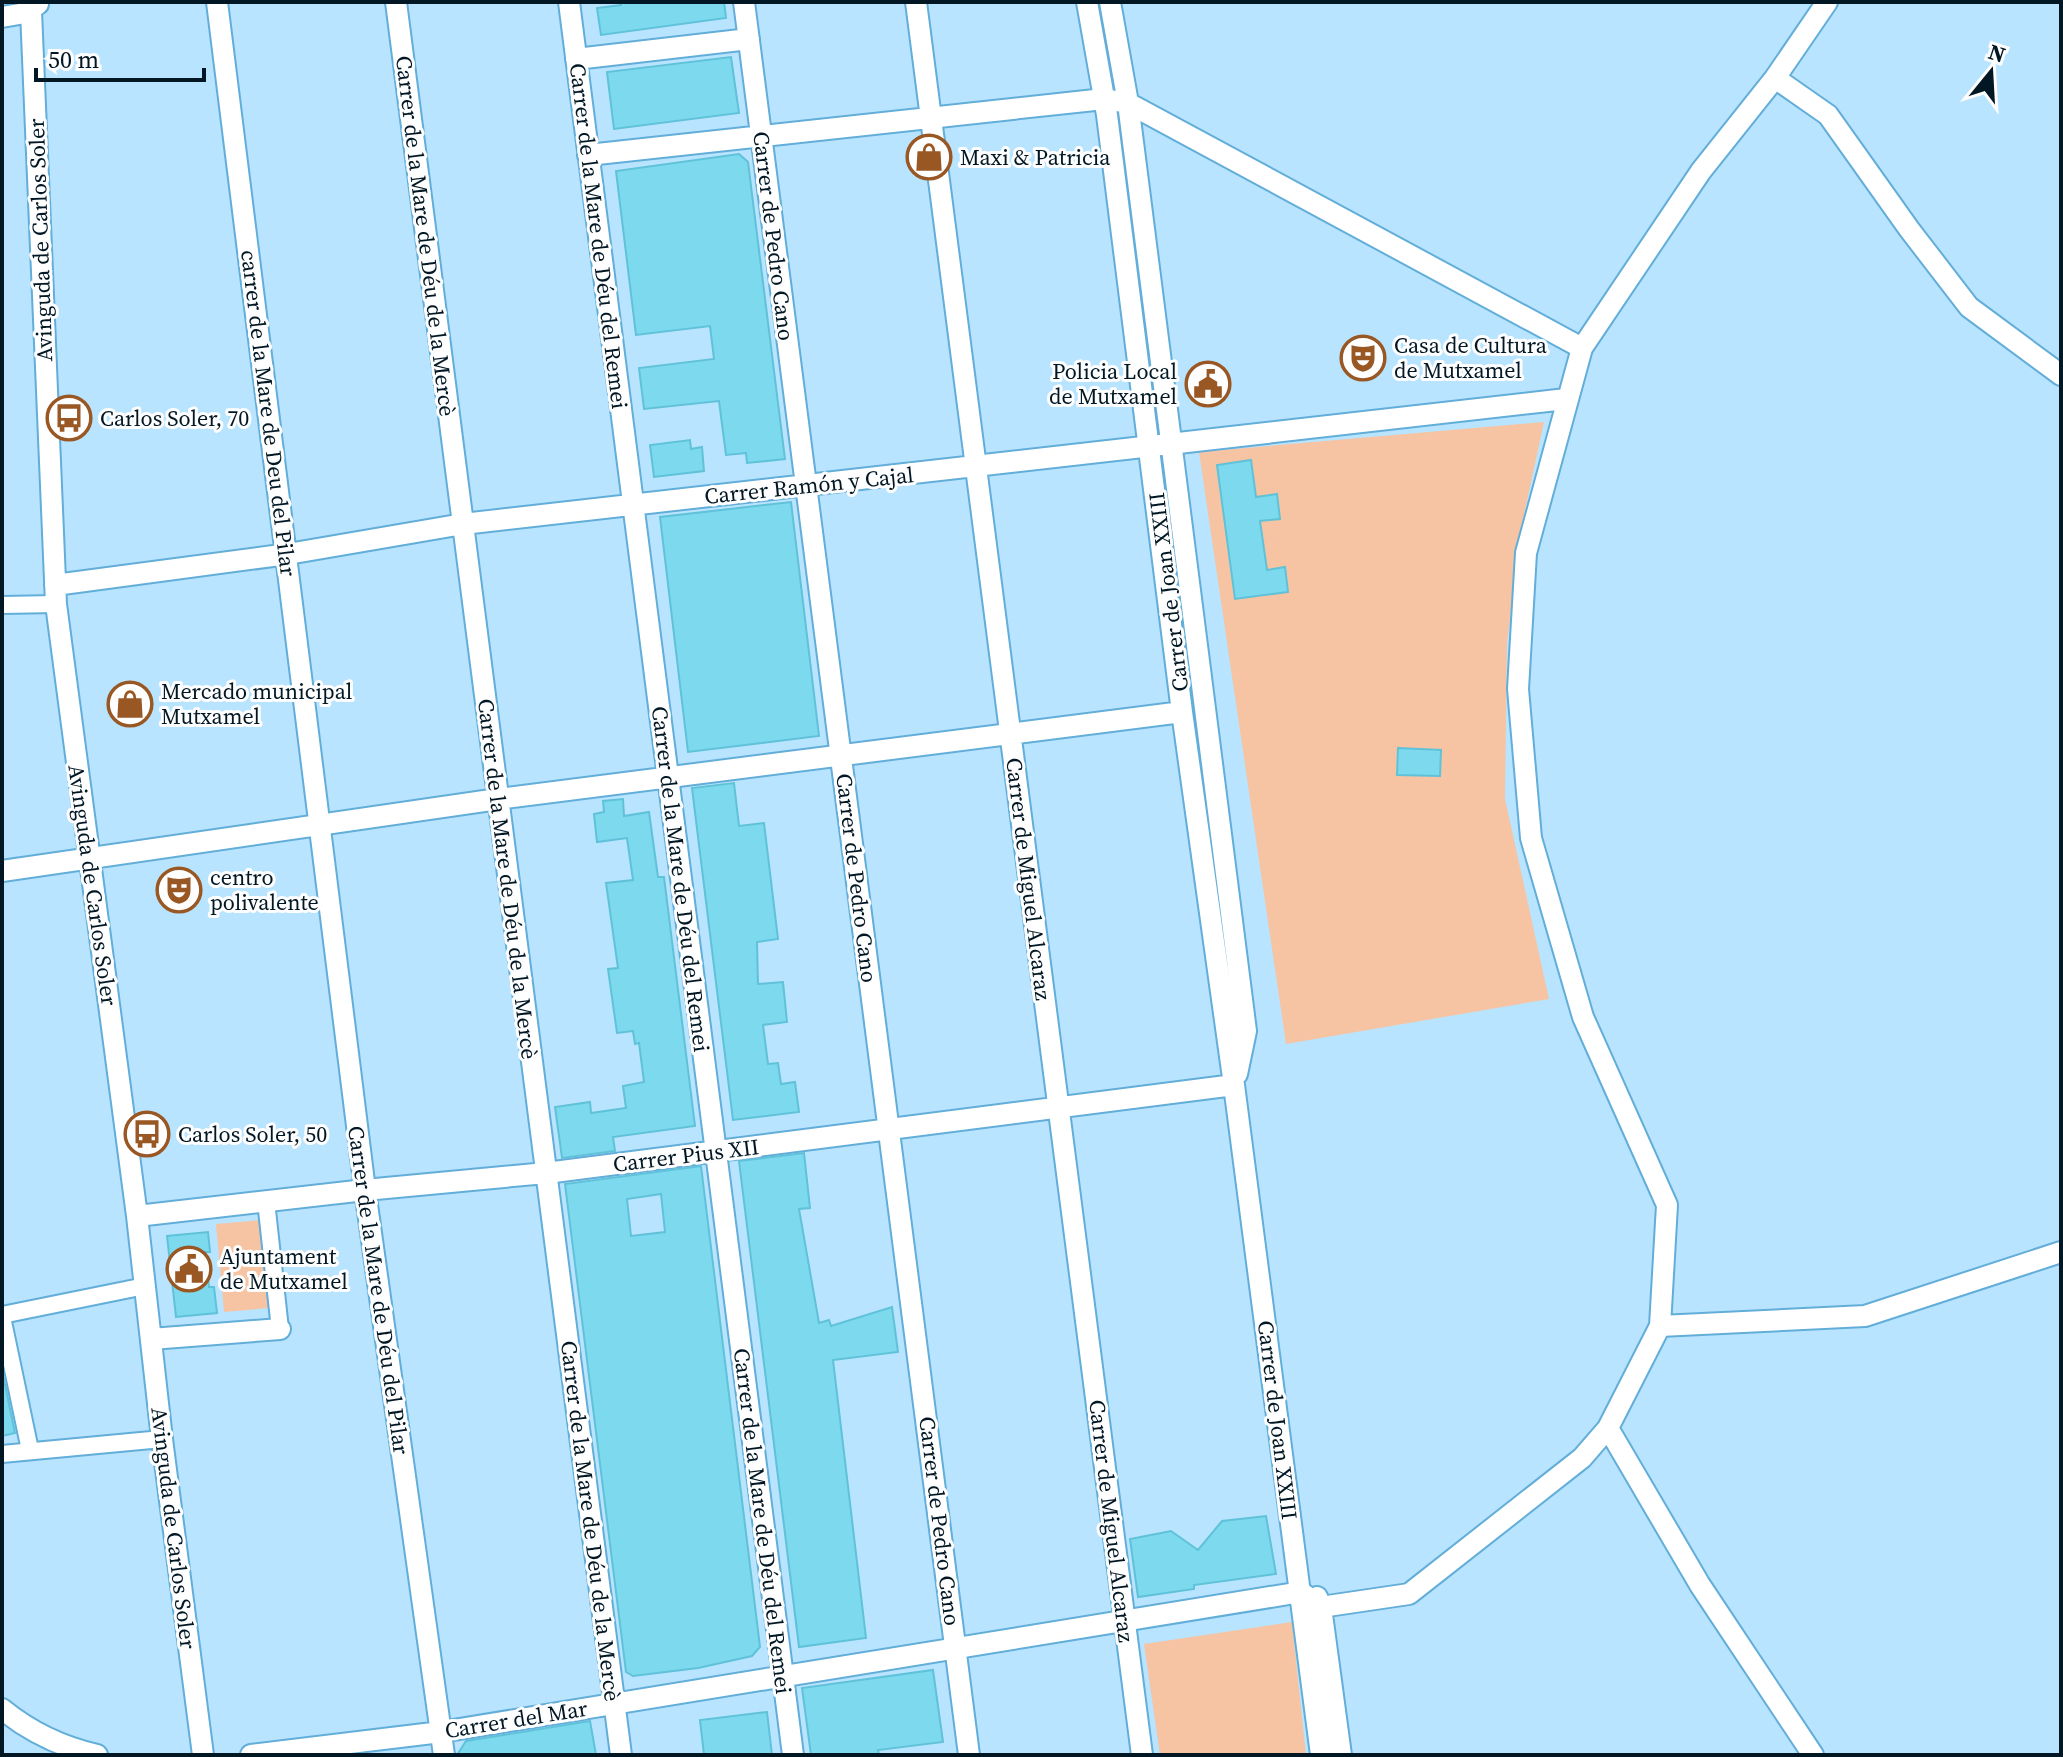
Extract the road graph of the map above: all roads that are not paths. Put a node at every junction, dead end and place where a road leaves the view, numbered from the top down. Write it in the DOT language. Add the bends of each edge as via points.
graph roads {
  1 [pos="217,2"];
  2 [pos="396,2"];
  3 [pos="569,2"];
  4 [pos="744,2"];
  5 [pos="916,2"];
  6 [pos="1087,2"];
  7 [pos="1110,2"];
  8 [pos="1827,2"];
  9 [pos="37,4"];
  10 [pos="2,17"];
  11 [pos="749,39"];
  12 [pos="576,59"];
  13 [pos="1775,78"];
  14 [pos="1128,103"];
  15 [pos="1105,107"];
  16 [pos="931,119"];
  17 [pos="761,138"];
  18 [pos="588,155"];
  19 [pos="1582,348"];
  20 [pos="2061,375"];
  21 [pos="1566,399"];
  22 [pos="1172,443"];
  23 [pos="1150,446"];
  24 [pos="976,466"];
  25 [pos="806,485"];
  26 [pos="633,505"];
  27 [pos="463,524"];
  28 [pos="288,554"];
  29 [pos="56,594"];
  30 [pos="2,605"];
  31 [pos="1182,712"];
  32 [pos="1010,734"];
  33 [pos="841,755"];
  34 [pos="668,777"];
  35 [pos="498,799"];
  36 [pos="319,825"];
  37 [pos="89,857"];
  38 [pos="2,871"];
  39 [pos="1234,1085"];
  40 [pos="1058,1108"];
  41 [pos="889,1129"];
  42 [pos="716,1151"];
  43 [pos="546,1173"];
  44 [pos="365,1190"];
  45 [pos="266,1201"];
  46 [pos="137,1216"];
  47 [pos="2061,1252"];
  48 [pos="145,1286"];
  49 [pos="2,1316"];
  50 [pos="1660,1326"];
  51 [pos="280,1329"];
  52 [pos="151,1339"];
  53 [pos="1608,1428"];
  54 [pos="162,1439"];
  55 [pos="30,1450"];
  56 [pos="2,1454"];
  57 [pos="1295,1548"];
  58 [pos="1301,1592"];
  59 [pos="1321,1607"];
  60 [pos="1124,1621"];
  61 [pos="956,1648"];
  62 [pos="783,1676"];
  63 [pos="614,1703"];
  64 [pos="2,1709"];
  65 [pos="441,1732"];
  66 [pos="97,1755"];
  67 [pos="203,1755"];
  68 [pos="251,1755"];
  69 [pos="444,1755"];
  70 [pos="621,1755"];
  71 [pos="793,1755"];
  72 [pos="969,1755"];
  73 [pos="1142,1755"];
  74 [pos="1321,1755"];
  75 [pos="1341,1755"];
  76 [pos="1813,1755"];
  1 -- 28 [label="street, carrer de la Mare de Deu del Pilar"];
  2 -- 27 [label="street, Carrer de la Mare de Déu de la Mercè"];
  3 -- 12 [label="street, Carrer de la Mare de Déu del Remei"];
  4 -- 11 [label="street, Carrer de Pedro Cano"];
  5 -- 16 [label="street, Carrer de Miguel Alcaraz"];
  6 -- 15 [label="street, Carrer de Joan XXIII"];
  7 -- 14 [label="street, Carrer de Joan XXIII"];
  8 -- 13 [label="street"];
  9 -- 10 [label="street"];
  9 -- 29 [label="street, Avinguda de Carlos Soler"];
  11 -- 12 [label="street"];
  11 -- 17 [label="street, Carrer de Pedro Cano"];
  12 -- 18 [label="street, Carrer de la Mare de Déu del Remei"];
  13 -- 19 [label="street" via="1701,171"];
  13 -- 20 [label="street" via="1828,115 1969,307"];
  14 -- 15 [label="street"];
  14 -- 19 [label="street"];
  14 -- 22 [label="street, Carrer de Joan XXIII"];
  15 -- 16 [label="street"];
  15 -- 23 [label="street, Carrer de Joan XXIII"];
  16 -- 17 [label="street"];
  16 -- 24 [label="street, Carrer de Miguel Alcaraz"];
  17 -- 18 [label="street"];
  17 -- 25 [label="street, Carrer de Pedro Cano"];
  18 -- 26 [label="street, Carrer de la Mare de Déu del Remei"];
  19 -- 21 [label="street"];
  21 -- 22 [label="street, Carrer Ramón y Cajal"];
  21 -- 50 [label="street" via="1526,553 1518,689 1531,838 1583,1017 1667,1205"];
  22 -- 23 [label="street, Carrer Ramón y Cajal"];
  22 -- 39 [label="street, Carrer de Joan XXIII" via="1246,1031"];
  23 -- 24 [label="street, Carrer Ramón y Cajal"];
  23 -- 31 [label="street, Carrer de Joan XXIII"];
  24 -- 25 [label="street, Carrer Ramón y Cajal"];
  24 -- 32 [label="street, Carrer de Miguel Alcaraz"];
  25 -- 26 [label="street, Carrer Ramón y Cajal"];
  25 -- 33 [label="street, Carrer de Pedro Cano"];
  26 -- 27 [label="street, Carrer Ramón y Cajal"];
  26 -- 34 [label="street, Carrer de la Mare de Déu del Remei"];
  27 -- 28 [label="street, Carrer Ramón y Cajal"];
  27 -- 35 [label="street, Carrer de la Mare de Déu de la Mercè"];
  28 -- 29 [label="street, Carrer Ramón y Cajal"];
  28 -- 36 [label="street, carrer de la Mare de Deu del Pilar"];
  29 -- 30 [label="street, Carrer Ramón y Cajal"];
  29 -- 37 [label="street, Avinguda de Carlos Soler"];
  31 -- 32 [label="street"];
  31 -- 39 [label="street, Carrer de Joan XXIII"];
  32 -- 33 [label="street"];
  32 -- 40 [label="street, Carrer de Miguel Alcaraz"];
  33 -- 34 [label="street"];
  33 -- 41 [label="street, Carrer de Pedro Cano"];
  34 -- 35 [label="street"];
  34 -- 42 [label="street, Carrer de la Mare de Déu del Remei"];
  35 -- 36 [label="street"];
  35 -- 43 [label="street, Carrer de la Mare de Déu de la Mercè"];
  36 -- 37 [label="street"];
  36 -- 44 [label="street, Carrer de la Mare de Déu del Pilar"];
  37 -- 38 [label="street"];
  37 -- 46 [label="street, Avinguda de Carlos Soler"];
  39 -- 40 [label="street, Carrer Pius XII"];
  39 -- 57 [label="street, Carrer de Joan XXIII"];
  40 -- 41 [label="street, Carrer Pius XII"];
  40 -- 60 [label="street, Carrer de Miguel Alcaraz"];
  41 -- 42 [label="street, Carrer Pius XII"];
  41 -- 61 [label="street, Carrer de Pedro Cano"];
  42 -- 43 [label="street, Carrer Pius XII"];
  42 -- 62 [label="street, Carrer de la Mare de Déu del Remei"];
  43 -- 44 [label="street, Carrer Pius XII"];
  43 -- 63 [label="street, Carrer de la Mare de Déu de la Mercè"];
  44 -- 45 [label="street, Carrer Pius XII"];
  44 -- 65 [label="street, Carrer de la Mare de Déu del Pilar"];
  45 -- 46 [label="street, Carrer Pius XII"];
  45 -- 51 [label="street"];
  46 -- 48 [label="street, Avinguda de Carlos Soler"];
  47 -- 50 [label="street" via="1865,1316"];
  48 -- 49 [label="street"];
  48 -- 52 [label="street, Avinguda de Carlos Soler"];
  49 -- 55 [label="street"];
  50 -- 53 [label="street"];
  51 -- 52 [label="street"];
  52 -- 54 [label="street, Avinguda de Carlos Soler"];
  53 -- 59 [label="street" via="1582,1458 1409,1594"];
  53 -- 76 [label="street" via="1700,1585"];
  54 -- 55 [label="street"];
  54 -- 67 [label="street, Avinguda de Carlos Soler"];
  55 -- 56 [label="street"];
  57 -- 58 [label="street, Carrer de Joan XXIII"];
  57 -- 59 [label="street"];
  58 -- 59 [label="street"];
  58 -- 60 [label="street, Carrer del Mar"];
  58 -- 74 [label="street, Carrer de Joan XXIII"];
  59 -- 75 [label="street"];
  60 -- 61 [label="street, Carrer del Mar"];
  60 -- 73 [label="street, Carrer de Miguel Alcaraz"];
  61 -- 62 [label="street, Carrer del Mar"];
  61 -- 72 [label="street, Carrer de Pedro Cano"];
  62 -- 63 [label="street, Carrer del Mar"];
  62 -- 71 [label="street, Carrer de la Mare de Déu del Remei"];
  63 -- 65 [label="street, Carrer del Mar"];
  63 -- 70 [label="street, Carrer de la Mare de Déu de la Mercè"];
  64 -- 66 [label="street" via="50,1740"];
  65 -- 68 [label="street, Carrer del Mar"];
  65 -- 69 [label="street, Carrer de la Mare de Déu del Pilar"];
}
